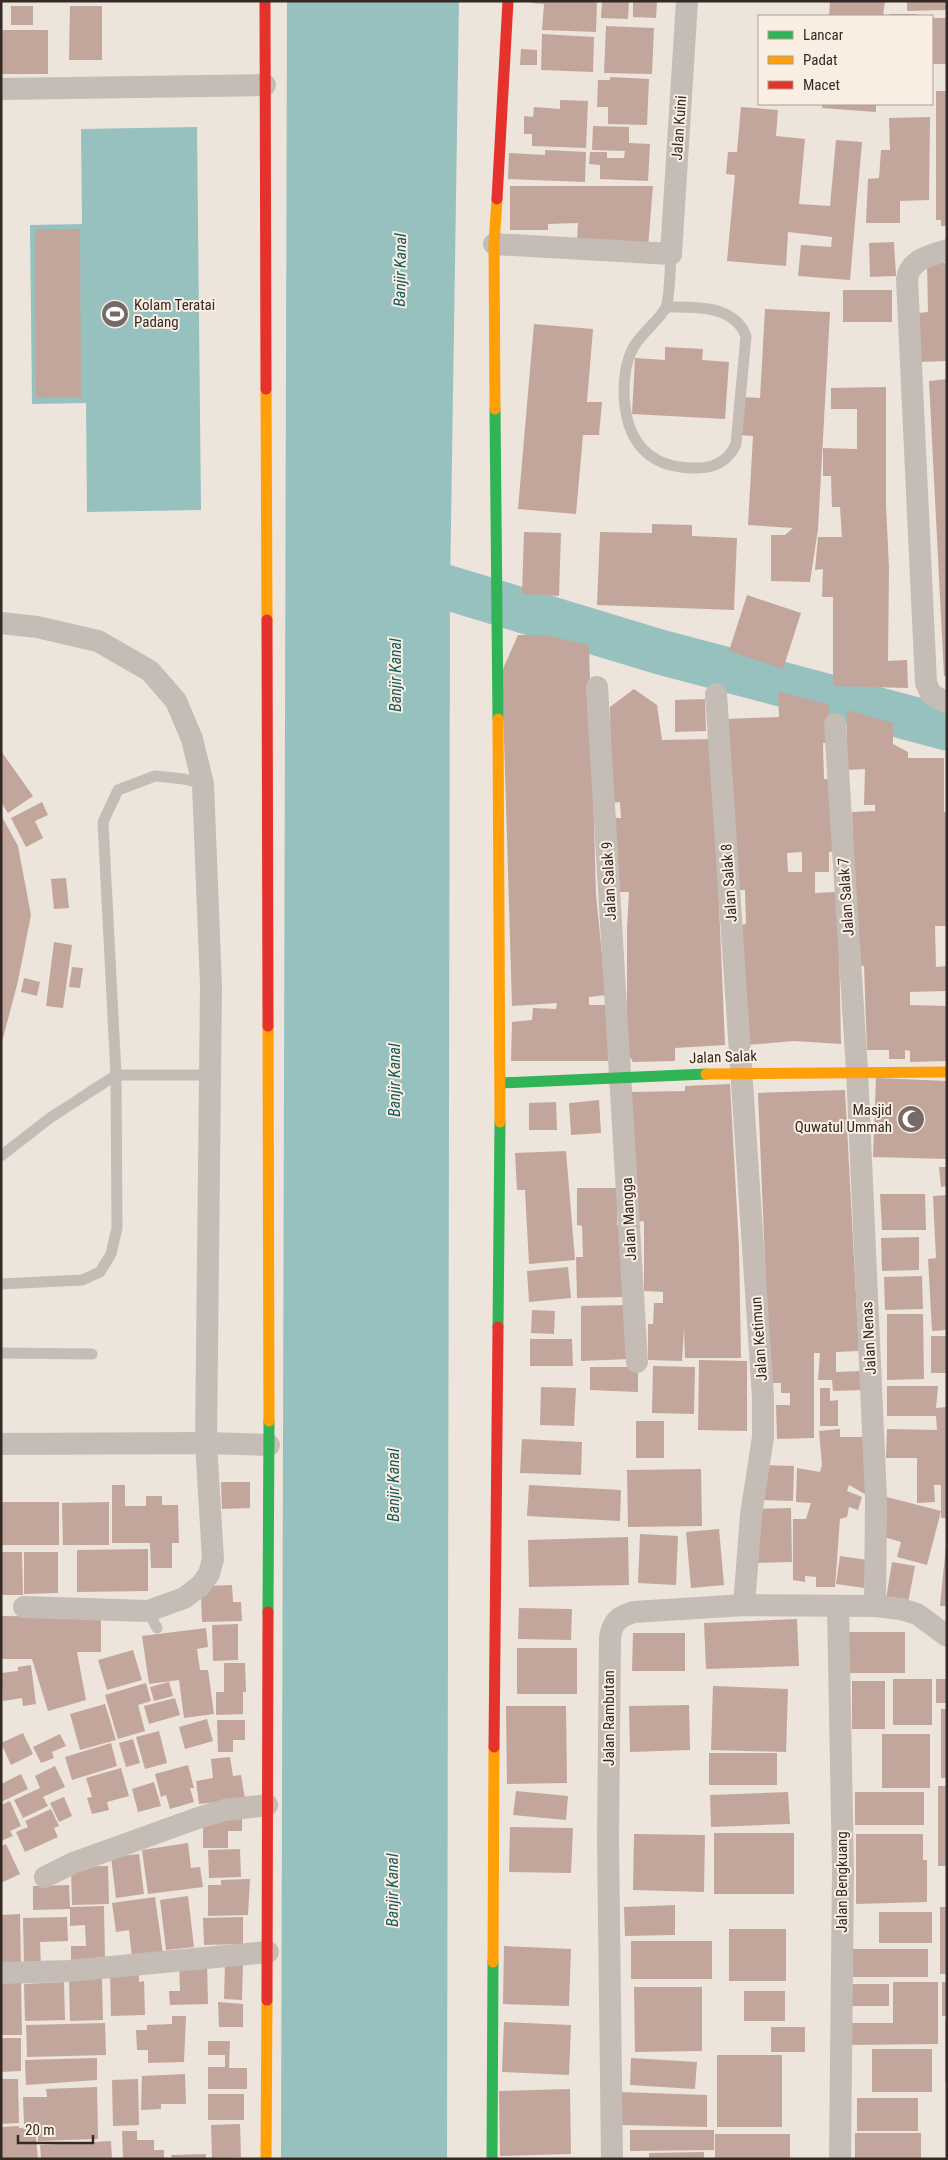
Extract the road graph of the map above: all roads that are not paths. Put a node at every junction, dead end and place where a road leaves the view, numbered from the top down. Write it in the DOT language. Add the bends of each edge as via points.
graph roads {
  1 [pos="265,1"];
  2 [pos="508,1"];
  3 [pos="687,1"];
  4 [pos="265,85"];
  5 [pos="1,89"];
  6 [pos="494,244"];
  7 [pos="947,250"];
  8 [pos="671,254"];
  9 [pos="666,307"];
  10 [pos="1,623"];
  11 [pos="597,686"];
  12 [pos="716,694"];
  13 [pos="945,702"];
  14 [pos="835,724"];
  15 [pos="203,784"];
  16 [pos="857,1070"];
  17 [pos="741,1072"];
  18 [pos="947,1072"];
  19 [pos="116,1075"];
  20 [pos="210,1075"];
  21 [pos="620,1076"];
  22 [pos="501,1083"];
  23 [pos="1,1156"];
  24 [pos="1,1284"];
  25 [pos="1,1353"];
  26 [pos="92,1354"];
  27 [pos="637,1362"];
  28 [pos="206,1443"];
  29 [pos="1,1444"];
  30 [pos="269,1445"];
  31 [pos="744,1605"];
  32 [pos="838,1606"];
  33 [pos="875,1606"];
  34 [pos="24,1607"];
  35 [pos="947,1636"];
  36 [pos="267,1805"];
  37 [pos="45,1877"];
  38 [pos="268,1952"];
  39 [pos="1,1974"];
  40 [pos="266,2159"];
  41 [pos="492,2159"];
  42 [pos="612,2159"];
  43 [pos="840,2159"];
  1 -- 4 [label="street"];
  2 -- 6 [label="street"];
  3 -- 8 [label="street, Jalan Kuini"];
  4 -- 5 [label="street"];
  4 -- 30 [label="street"];
  6 -- 8 [label="street"];
  6 -- 22 [label="street"];
  7 -- 13 [label="street" via="914,262 906,279 926,683 931,694"];
  8 -- 9 [label="lane"];
  9 -- 9 [label="lane" via="639,338 628,357 624,388 627,422 640,448 651,458 672,466 710,466 732,455 736,444 746,336 739,325 712,309"];
  10 -- 15 [label="street" via="37,627 98,641 150,671 176,701 192,739"];
  11 -- 21 [label="street, Jalan Salak 9"];
  12 -- 17 [label="street, Jalan Salak 8"];
  14 -- 16 [label="street, Jalan Salak 7"];
  15 -- 19 [label="lane" via="155,776 118,790 103,822"];
  15 -- 20 [label="street"];
  16 -- 17 [label="street, Jalan Salak"];
  16 -- 18 [label="street, Jalan Salak"];
  16 -- 33 [label="street, Jalan Nenas" via="876,1499"];
  17 -- 21 [label="street, Jalan Salak"];
  17 -- 31 [label="street, Jalan Ketimun" via="764,1414 761,1462 746,1557"];
  19 -- 20 [label="lane"];
  19 -- 23 [label="lane" via="50,1118"];
  19 -- 24 [label="lane" via="117,1228 111,1254 100,1272 82,1280"];
  20 -- 28 [label="street"];
  21 -- 22 [label="street, Jalan Salak"];
  21 -- 27 [label="street, Jalan Mangga"];
  22 -- 41 [label="street"];
  25 -- 26 [label="lane"];
  28 -- 29 [label="street"];
  28 -- 30 [label="street"];
  28 -- 34 [label="street" via="213,1559 209,1574 200,1586 153,1620"];
  30 -- 36 [label="street"];
  31 -- 32 [label="street, Jalan Rambutan"];
  31 -- 42 [label="street, Jalan Rambutan" via="634,1612 618,1619 611,1630 608,1840"];
  32 -- 33 [label="street, Jalan Rambutan"];
  32 -- 43 [label="street, Jalan Bengkuang" via="843,1871"];
  33 -- 35 [label="street, Jalan Rambutan" via="917,1614"];
  36 -- 37 [label="street" via="225,1810 198,1818 73,1863"];
  36 -- 38 [label="street"];
  38 -- 39 [label="street" via="69,1971"];
  38 -- 40 [label="street"];
}
